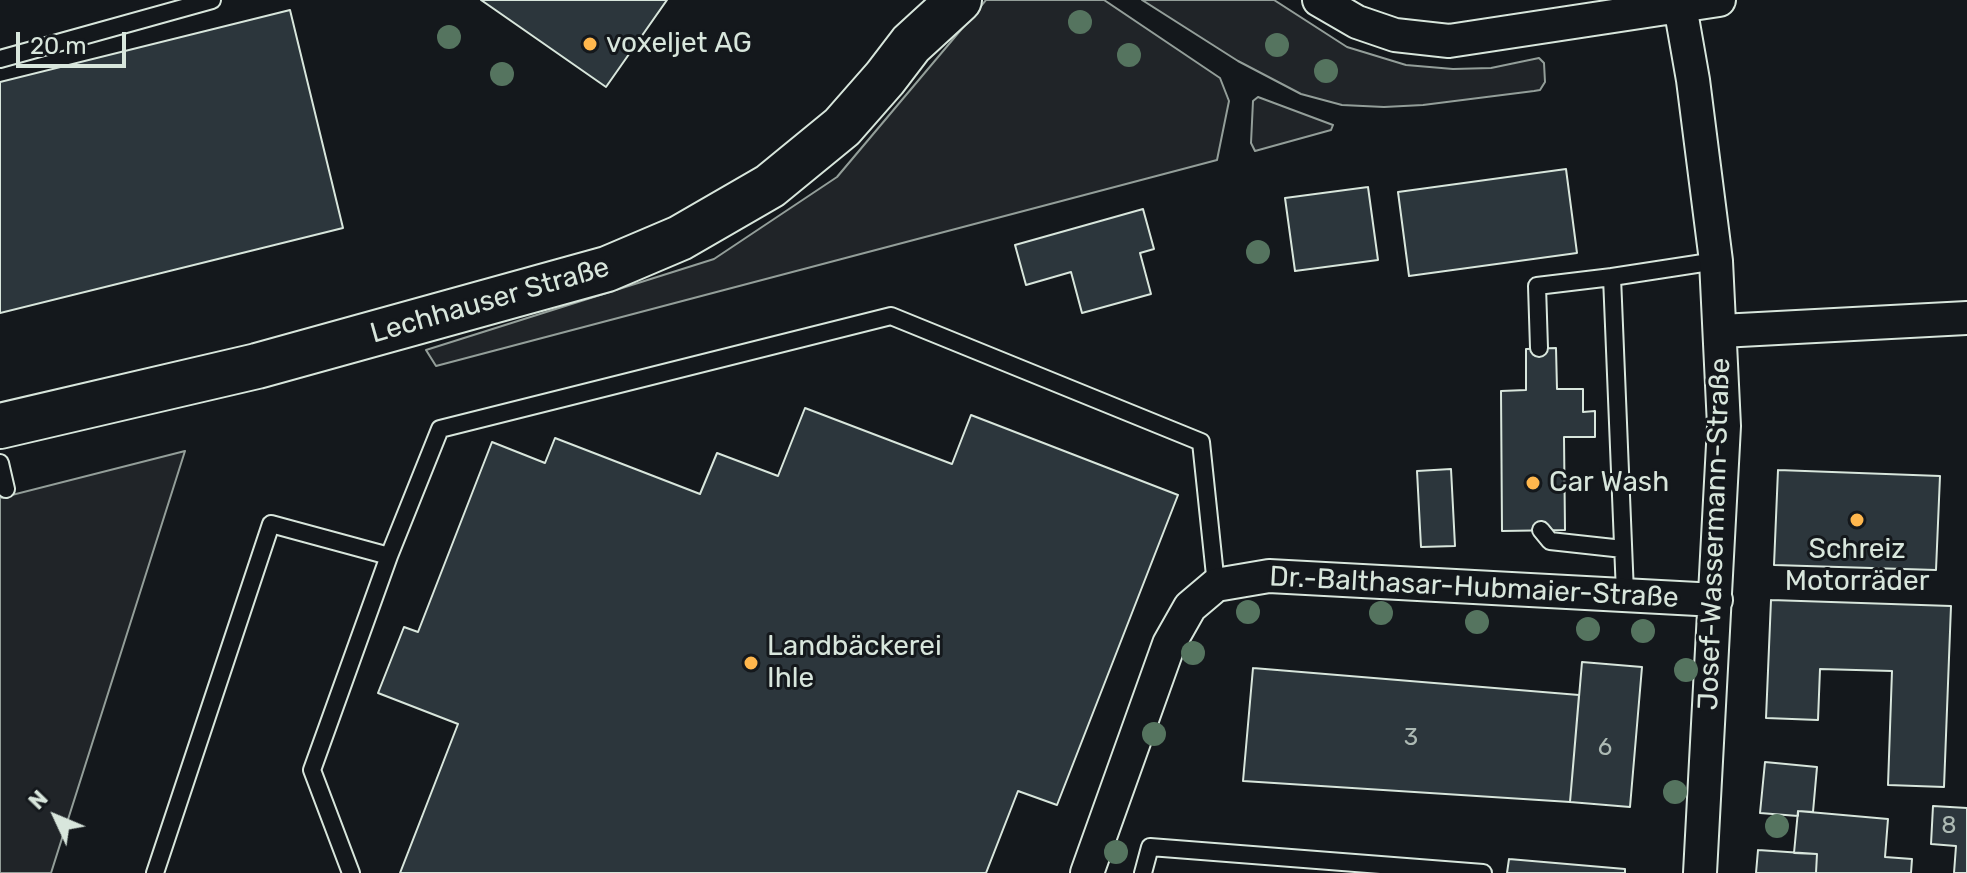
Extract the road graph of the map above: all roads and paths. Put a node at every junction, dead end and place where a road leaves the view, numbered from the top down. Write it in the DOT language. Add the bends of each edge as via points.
graph roads {
  1 [pos="212,0"];
  2 [pos="927,0"];
  3 [pos="959,0"];
  4 [pos="1319,0"];
  5 [pos="1719,0"];
  6 [pos="1680,6"];
  7 [pos="911,44"];
  8 [pos="0,59"];
  9 [pos="1716,261"];
  10 [pos="1612,277"];
  11 [pos="1967,318"];
  12 [pos="1721,331"];
  13 [pos="1539,348"];
  14 [pos="0,426"];
  15 [pos="0,463"];
  16 [pos="6,489"];
  17 [pos="1541,530"];
  18 [pos="1623,549"];
  19 [pos="389,556"];
  20 [pos="1216,585"];
  21 [pos="1625,593"];
  22 [pos="1716,600"];
  23 [pos="155,873"];
  24 [pos="351,873"];
  25 [pos="1087,873"];
  26 [pos="1143,873"];
  27 [pos="1483,873"];
  28 [pos="1700,873"];
  1 -- 8 [label="lane"];
  2 -- 7 [label="main road, Lechhauser Straße"];
  3 -- 7 [label="main road, Lechhauser Straße"];
  4 -- 6 [label="street" via="1357,22 1395,35 1449,41"];
  5 -- 6 [label="street"];
  6 -- 9 [label="street, Josef-Wassermann-Straße"];
  7 -- 14 [label="main road, Lechhauser Straße" via="842,127 770,186 680,238 607,269 257,366"];
  9 -- 10 [label="lane"];
  9 -- 12 [label="street, Josef-Wassermann-Straße"];
  10 -- 13 [label="lane" via="1537,286"];
  10 -- 18 [label="lane"];
  11 -- 12 [label="street"];
  12 -- 22 [label="street, Josef-Wassermann-Straße" via="1724,426"];
  15 -- 16 [label="lane"];
  17 -- 18 [label="lane" via="1550,541"];
  18 -- 21 [label="lane"];
  19 -- 20 [label="lane" via="440,429 891,316 1201,442"];
  19 -- 23 [label="lane" via="271,524"];
  19 -- 24 [label="lane" via="312,770"];
  20 -- 21 [label="street, Dr.-Balthasar-Hubmaier-Straße" via="1269,576"];
  20 -- 25 [label="street" via="1190,607 1169,644"];
  21 -- 22 [label="street, Dr.-Balthasar-Hubmaier-Straße"];
  22 -- 28 [label="street, Josef-Wassermann-Straße"];
  26 -- 27 [label="lane" via="1150,847"];
}
